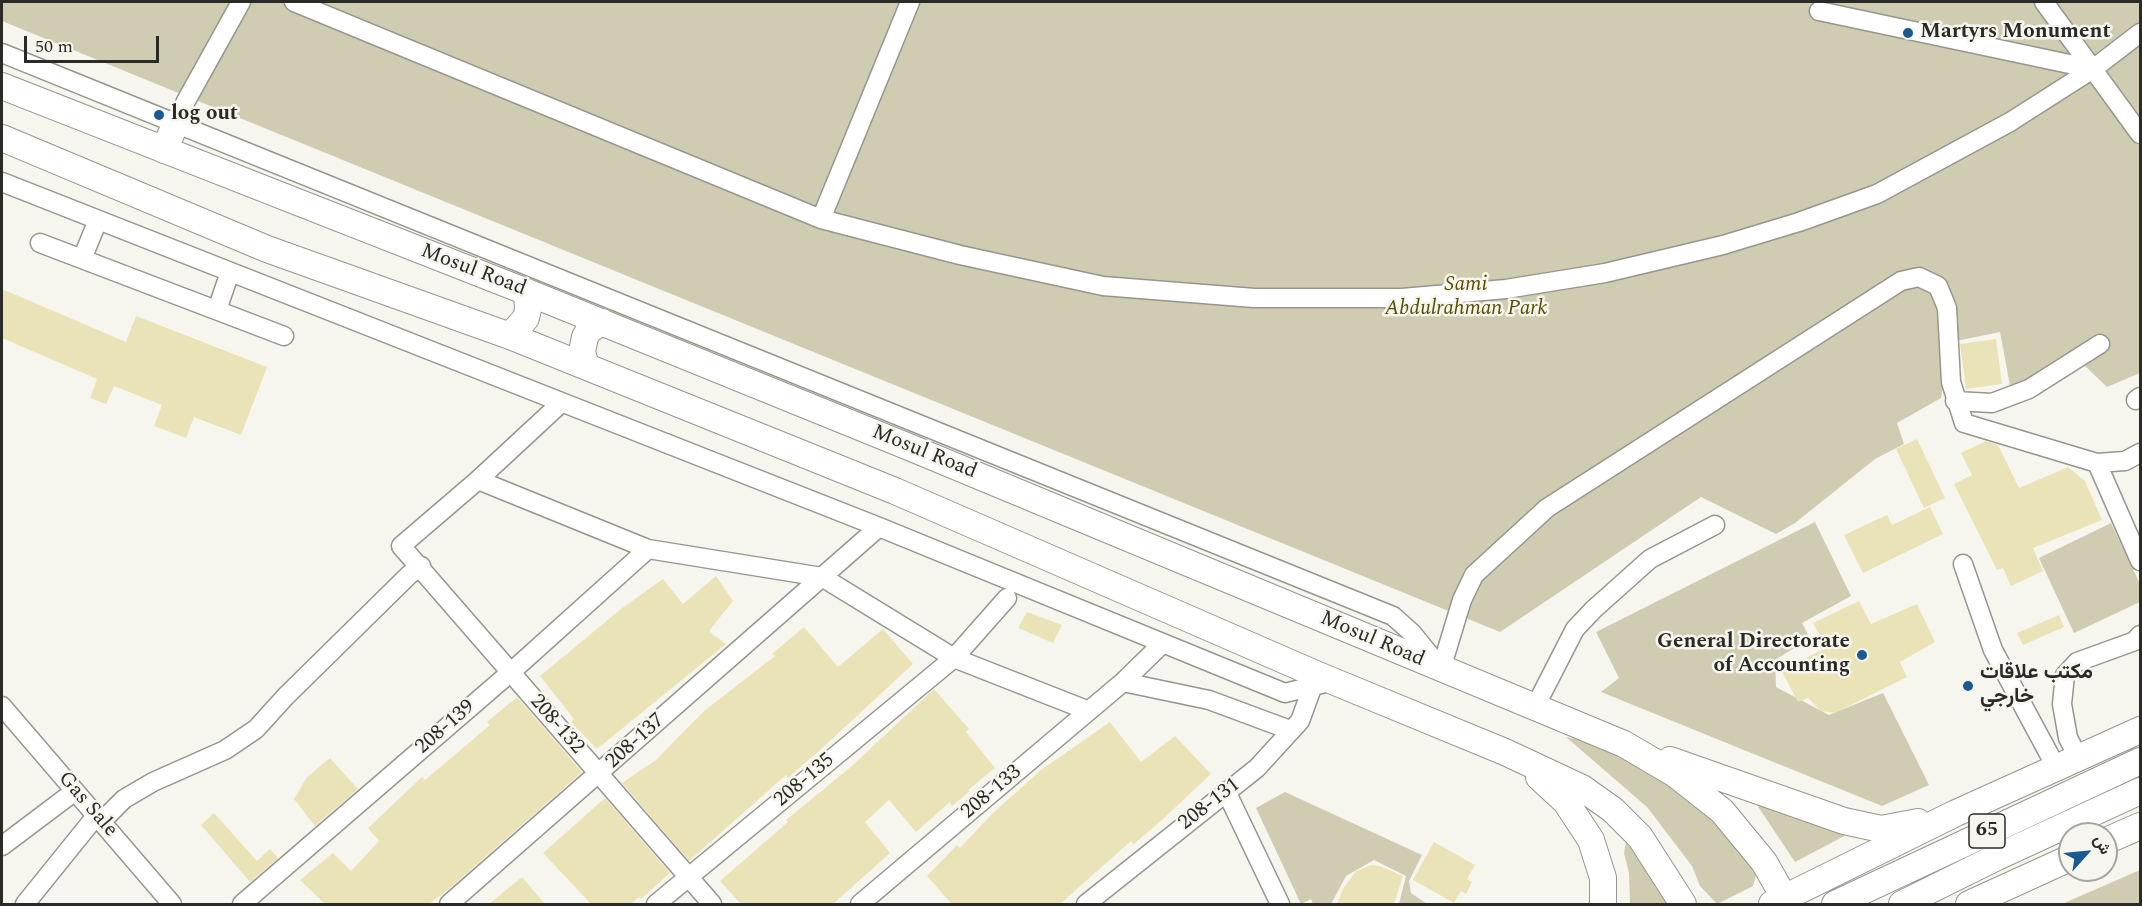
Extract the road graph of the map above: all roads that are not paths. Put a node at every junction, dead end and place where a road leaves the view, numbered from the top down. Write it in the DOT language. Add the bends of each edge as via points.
graph roads {
  1 [pos="241,2"];
  2 [pos="294,2"];
  3 [pos="910,2"];
  4 [pos="2044,2"];
  5 [pos="1819,11"];
  6 [pos="2140,33"];
  7 [pos="2,52"];
  8 [pos="2093,69"];
  9 [pos="2,86"];
  10 [pos="176,123"];
  11 [pos="2140,134"];
  12 [pos="2,138"];
  13 [pos="164,150"];
  14 [pos="2,182"];
  15 [pos="821,219"];
  16 [pos="98,220"];
  17 [pos="40,243"];
  18 [pos="82,259"];
  19 [pos="230,272"];
  20 [pos="527,292"];
  21 [pos="217,310"];
  22 [pos="602,322"];
  23 [pos="284,336"];
  24 [pos="510,336"];
  25 [pos="2100,344"];
  26 [pos="586,366"];
  27 [pos="1955,401"];
  28 [pos="561,403"];
  29 [pos="2140,453"];
  30 [pos="2097,462"];
  31 [pos="478,480"];
  32 [pos="1715,525"];
  33 [pos="879,527"];
  34 [pos="648,549"];
  35 [pos="2140,561"];
  36 [pos="1963,564"];
  37 [pos="421,566"];
  38 [pos="822,578"];
  39 [pos="1007,598"];
  40 [pos="2140,635"];
  41 [pos="1163,643"];
  42 [pos="954,658"];
  43 [pos="1441,669"];
  44 [pos="511,672"];
  45 [pos="1123,682"];
  46 [pos="1322,684"];
  47 [pos="2,706"];
  48 [pos="1535,707"];
  49 [pos="1089,711"];
  50 [pos="1290,730"];
  51 [pos="2140,730"];
  52 [pos="1624,744"];
  53 [pos="1505,752"];
  54 [pos="2140,761"];
  55 [pos="2067,762"];
  56 [pos="599,774"];
  57 [pos="75,791"];
  58 [pos="1226,791"];
  59 [pos="2140,791"];
  60 [pos="1956,813"];
  61 [pos="99,819"];
  62 [pos="2140,826"];
  63 [pos="2118,836"];
  64 [pos="2,846"];
  65 [pos="2058,863"];
  66 [pos="688,877"];
  67 [pos="1781,902"];
  68 [pos="26,904"];
  69 [pos="172,904"];
  70 [pos="242,904"];
  71 [pos="449,904"];
  72 [pos="656,904"];
  73 [pos="712,904"];
  74 [pos="860,904"];
  75 [pos="1086,904"];
  76 [pos="1280,904"];
  77 [pos="1603,904"];
  78 [pos="1683,904"];
  79 [pos="1835,904"];
  80 [pos="1902,904"];
  81 [pos="1969,904"];
  1 -- 10 [label="street"];
  2 -- 15 [label="street"];
  3 -- 15 [label="street"];
  4 -- 8 [label="street"];
  5 -- 8 [label="street"];
  6 -- 8 [label="street"];
  7 -- 10 [label="street"];
  8 -- 11 [label="street"];
  8 -- 15 [label="street" via="2010,122 1877,194 1704,250 1605,273 1506,289 1402,298 1266,298 1103,286"];
  9 -- 13 [label="highway, Mosul Road"];
  10 -- 13 [label="highway"];
  10 -- 43 [label="street" via="1393,616"];
  12 -- 24 [label="highway" via="267,249"];
  13 -- 20 [label="highway, Mosul Road"];
  14 -- 16 [label="street"];
  16 -- 18 [label="street"];
  16 -- 19 [label="street"];
  17 -- 18 [label="street"];
  18 -- 21 [label="street"];
  19 -- 21 [label="street"];
  19 -- 28 [label="street"];
  20 -- 22 [label="highway, Mosul Road"];
  20 -- 24 [label="highway" via="526,318"];
  21 -- 23 [label="street"];
  22 -- 26 [label="highway" via="585,337 582,352"];
  22 -- 43 [label="highway, Mosul Road"];
  24 -- 26 [label="highway"];
  25 -- 27 [label="street" via="2029,389 1992,403"];
  26 -- 46 [label="highway" via="895,491"];
  27 -- 30 [label="street" via="1964,423"];
  27 -- 43 [label="street" via="1947,308 1938,286 1919,276 1901,281 1546,508 1474,575 1462,600"];
  28 -- 31 [label="street"];
  28 -- 33 [label="street"];
  29 -- 30 [label="street" via="2125,460"];
  30 -- 35 [label="street"];
  31 -- 34 [label="street"];
  31 -- 37 [label="street, 208-132" via="401,546"];
  32 -- 48 [label="street" via="1650,559 1594,609 1575,629"];
  33 -- 38 [label="street, 208-137"];
  33 -- 41 [label="street"];
  34 -- 38 [label="street"];
  34 -- 44 [label="street, 208-139"];
  36 -- 55 [label="street" via="1993,650"];
  37 -- 44 [label="street, 208-132"];
  37 -- 61 [label="street" via="256,729 225,750 153,782"];
  38 -- 42 [label="street"];
  38 -- 56 [label="street, 208-137"];
  39 -- 42 [label="street, 208-135"];
  40 -- 55 [label="street" via="2135,641 2077,662 2065,675 2062,704 2068,738"];
  41 -- 45 [label="street, 208-133"];
  41 -- 46 [label="street" via="1285,693"];
  42 -- 49 [label="street"];
  42 -- 66 [label="street, 208-135"];
  43 -- 48 [label="highway, Mosul Road"];
  44 -- 56 [label="street, 208-132"];
  44 -- 70 [label="street, 208-139"];
  45 -- 49 [label="street, 208-133"];
  45 -- 50 [label="street" via="1209,700"];
  46 -- 50 [label="street, 208-131" via="1300,721"];
  46 -- 53 [label="highway"];
  47 -- 57 [label="street, Gas Sale"];
  48 -- 52 [label="highway, Mosul Road"];
  49 -- 74 [label="street, 208-133"];
  50 -- 58 [label="street, 208-131" via="1257,768"];
  51 -- 55 [label="highway, 65"];
  52 -- 60 [label="highway" via="1844,821 1881,830"];
  52 -- 67 [label="highway, Mosul Road" via="1675,774 1722,811 1764,862"];
  53 -- 77 [label="highway" via="1548,783 1582,823 1598,857"];
  53 -- 78 [label="highway" via="1582,788 1613,810 1640,837"];
  54 -- 79 [label="highway, 65"];
  55 -- 60 [label="highway, 65"];
  56 -- 66 [label="street, 208-132"];
  56 -- 71 [label="street, 208-137"];
  57 -- 61 [label="street, Gas Sale"];
  57 -- 64 [label="street"];
  58 -- 75 [label="street, 208-131"];
  58 -- 76 [label="street"];
  59 -- 80 [label="highway, 65"];
  60 -- 67 [label="highway, 65"];
  61 -- 68 [label="street"];
  61 -- 69 [label="street, Gas Sale"];
  62 -- 63 [label="highway"];
  65 -- 81 [label="highway"];
  66 -- 72 [label="street, 208-135"];
  66 -- 73 [label="street, 208-132"];
}
